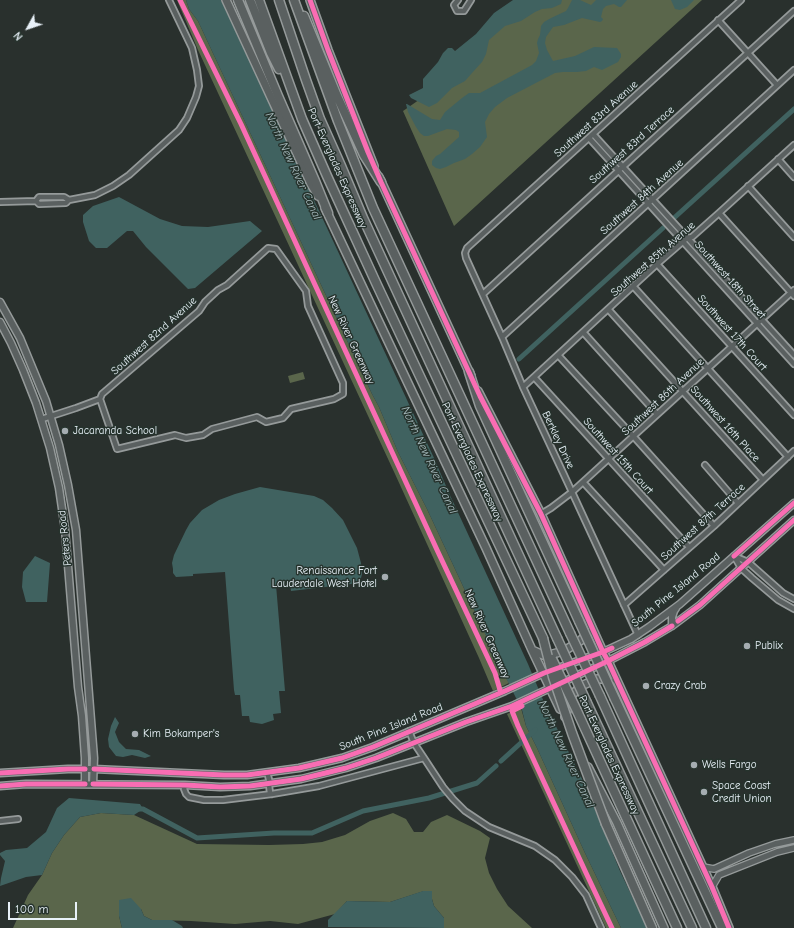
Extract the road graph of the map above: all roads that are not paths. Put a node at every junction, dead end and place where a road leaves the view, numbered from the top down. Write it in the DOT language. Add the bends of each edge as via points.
graph roads {
  1 [pos="169,0"];
  2 [pos="226,0"];
  3 [pos="238,0"];
  4 [pos="250,0"];
  5 [pos="259,0"];
  6 [pos="278,0"];
  7 [pos="294,0"];
  8 [pos="297,0"];
  9 [pos="310,0"];
  10 [pos="458,0"];
  11 [pos="471,0"];
  12 [pos="741,0"];
  13 [pos="794,11"];
  14 [pos="718,20"];
  15 [pos="747,53"];
  16 [pos="794,70"];
  17 [pos="777,85"];
  18 [pos="302,119"];
  19 [pos="591,136"];
  20 [pos="794,144"];
  21 [pos="778,159"];
  22 [pos="620,168"];
  23 [pos="794,177"];
  24 [pos="381,182"];
  25 [pos="748,186"];
  26 [pos="651,201"];
  27 [pos="0,202"];
  28 [pos="328,213"];
  29 [pos="719,213"];
  30 [pos="794,237"];
  31 [pos="685,240"];
  32 [pos="465,253"];
  33 [pos="657,264"];
  34 [pos="633,286"];
  35 [pos="793,293"];
  36 [pos="483,294"];
  37 [pos="0,302"];
  38 [pos="608,309"];
  39 [pos="762,319"];
  40 [pos="0,322"];
  41 [pos="757,323"];
  42 [pos="583,332"];
  43 [pos="502,337"];
  44 [pos="732,346"];
  45 [pos="558,355"];
  46 [pos="794,355"];
  47 [pos="794,364"];
  48 [pos="707,368"];
  49 [pos="469,372"];
  50 [pos="534,377"];
  51 [pos="523,386"];
  52 [pos="682,391"];
  53 [pos="100,399"];
  54 [pos="657,414"];
  55 [pos="794,415"];
  56 [pos="51,416"];
  57 [pos="42,419"];
  58 [pos="634,437"];
  59 [pos="794,451"];
  60 [pos="788,457"];
  61 [pos="608,459"];
  62 [pos="705,465"];
  63 [pos="763,480"];
  64 [pos="583,482"];
  65 [pos="572,492"];
  66 [pos="738,503"];
  67 [pos="794,503"];
  68 [pos="541,514"];
  69 [pos="794,520"];
  70 [pos="714,526"];
  71 [pos="689,547"];
  72 [pos="734,556"];
  73 [pos="748,562"];
  74 [pos="741,568"];
  75 [pos="664,570"];
  76 [pos="794,599"];
  77 [pos="680,604"];
  78 [pos="624,605"];
  79 [pos="794,609"];
  80 [pos="589,620"];
  81 [pos="672,626"];
  82 [pos="638,635"];
  83 [pos="542,638"];
  84 [pos="532,650"];
  85 [pos="603,652"];
  86 [pos="608,661"];
  87 [pos="544,673"];
  88 [pos="619,686"];
  89 [pos="551,688"];
  90 [pos="564,718"];
  91 [pos="409,732"];
  92 [pos="414,743"];
  93 [pos="424,758"];
  94 [pos="85,769"];
  95 [pos="94,769"];
  96 [pos="267,772"];
  97 [pos="0,773"];
  98 [pos="270,783"];
  99 [pos="85,784"];
  100 [pos="93,784"];
  101 [pos="184,785"];
  102 [pos="0,786"];
  103 [pos="272,794"];
  104 [pos="18,819"];
  105 [pos="0,821"];
  106 [pos="794,840"];
  107 [pos="794,848"];
  108 [pos="703,868"];
  109 [pos="712,887"];
  110 [pos="600,928"];
  111 [pos="652,928"];
  112 [pos="664,928"];
  113 [pos="677,928"];
  114 [pos="692,928"];
  115 [pos="706,928"];
  116 [pos="722,928"];
  117 [pos="729,928"];
  1 -- 27 [label="street" via="192,48 200,86 179,130 130,175 95,195 69,200 64,197"];
  2 -- 28 [label="main road" via="311,184"];
  3 -- 28 [label="highway"];
  4 -- 18 [label="highway"];
  5 -- 18 [label="highway, Port Everglades Expressway"];
  6 -- 114 [label="highway, bridge" via="320,119 343,173"];
  7 -- 115 [label="highway, Port Everglades Expressway, bridge" via="373,208"];
  8 -- 24 [label="highway" via="364,155"];
  9 -- 24 [label="main road"];
  10 -- 11 [label="street" via="454,5 457,11 464,11"];
  12 -- 14 [label="street, Southwest 83rd Avenue"];
  13 -- 15 [label="street, Southwest 83rd Terrace"];
  14 -- 15 [label="street"];
  14 -- 19 [label="street, Southwest 83rd Avenue"];
  15 -- 17 [label="street"];
  15 -- 22 [label="street, Southwest 83rd Terrace"];
  16 -- 17 [label="street, Southwest 84th Avenue"];
  17 -- 26 [label="street, Southwest 84th Avenue"];
  18 -- 83 [label="highway, Port Everglades Expressway"];
  19 -- 22 [label="street, Southwest 18th Street"];
  19 -- 32 [label="street, Southwest 83rd Avenue" via="467,248"];
  20 -- 21 [label="street, Southwest 85th Avenue"];
  21 -- 23 [label="street"];
  21 -- 25 [label="street, Southwest 85th Avenue"];
  22 -- 26 [label="street, Southwest 18th Street"];
  22 -- 36 [label="street, Southwest 83rd Terrace"];
  24 -- 49 [label="main road"];
  25 -- 29 [label="street, Southwest 85th Avenue"];
  25 -- 30 [label="street"];
  26 -- 31 [label="street, Southwest 18th Street"];
  26 -- 43 [label="street, Southwest 84th Avenue"];
  28 -- 84 [label="main road"];
  29 -- 31 [label="street, Southwest 85th Avenue" via="692,237"];
  29 -- 35 [label="street"];
  31 -- 33 [label="street, Southwest 85th Avenue"];
  31 -- 39 [label="street, Southwest 18th Street"];
  31 -- 41 [label="street, Southwest 18th Street"];
  32 -- 36 [label="street, Berkley Drive"];
  33 -- 34 [label="street, Southwest 85th Avenue"];
  33 -- 44 [label="street, Southwest 17th Court"];
  34 -- 38 [label="street, Southwest 85th Avenue"];
  34 -- 48 [label="street"];
  35 -- 39 [label="street, Southwest 86th Avenue"];
  36 -- 43 [label="street, Berkley Drive"];
  37 -- 56 [label="main road, Peters Road" via="20,338"];
  38 -- 42 [label="street, Southwest 85th Avenue"];
  38 -- 52 [label="street, Southwest 16th Place"];
  39 -- 41 [label="street, Southwest 86th Avenue"];
  39 -- 46 [label="street, Southwest 18th Street"];
  40 -- 57 [label="main road, Peters Road" via="23,370"];
  41 -- 44 [label="street, Southwest 86th Avenue"];
  41 -- 47 [label="street, Southwest 18th Street"];
  42 -- 45 [label="street, Southwest 85th Avenue"];
  42 -- 54 [label="street"];
  43 -- 51 [label="street, Berkley Drive"];
  44 -- 48 [label="street, Southwest 86th Avenue"];
  44 -- 55 [label="street, Southwest 17th Court"];
  45 -- 50 [label="street, Southwest 85th Avenue"];
  45 -- 58 [label="street"];
  48 -- 52 [label="street, Southwest 86th Avenue"];
  48 -- 60 [label="street"];
  49 -- 68 [label="main road"];
  49 -- 116 [label="highway, bridge" via="480,406"];
  50 -- 51 [label="street, Southwest 85th Avenue"];
  50 -- 61 [label="street, Southwest 15th Court"];
  51 -- 65 [label="street, Berkley Drive"];
  52 -- 54 [label="street, Southwest 86th Avenue"];
  52 -- 63 [label="street, Southwest 16th Place"];
  53 -- 53 [label="street, Southwest 82nd Avenue" via="102,394 268,248 276,249 306,292 308,306 343,383 344,394 334,399 291,409 283,418 266,422 257,417 212,429 203,435 186,438 175,435 116,449"];
  53 -- 56 [label="street, Southwest 82nd Avenue"];
  54 -- 58 [label="street, Southwest 86th Avenue"];
  56 -- 57 [label="street, Southwest 82nd Avenue"];
  56 -- 95 [label="main road, Peters Road" via="76,530"];
  57 -- 94 [label="main road, Peters Road" via="59,488 65,529"];
  58 -- 61 [label="street, Southwest 86th Avenue"];
  58 -- 70 [label="street"];
  59 -- 60 [label="street, Southwest 87th Terrace"];
  60 -- 63 [label="street, Southwest 87th Terrace"];
  61 -- 64 [label="street, Southwest 86th Avenue"];
  61 -- 71 [label="street, Southwest 15th Court"];
  62 -- 66 [label="street"];
  63 -- 66 [label="street, Southwest 87th Terrace"];
  64 -- 65 [label="street, Southwest 86th Avenue"];
  64 -- 75 [label="street"];
  65 -- 68 [label="street, Southwest 86th Avenue"];
  65 -- 78 [label="street, Berkley Drive"];
  66 -- 70 [label="street, Southwest 87th Terrace"];
  67 -- 72 [label="main road, South Pine Island Road"];
  68 -- 80 [label="main road"];
  69 -- 73 [label="main road, South Pine Island Road"];
  70 -- 71 [label="street, Southwest 87th Terrace"];
  71 -- 75 [label="street, Southwest 87th Terrace"];
  72 -- 73 [label="street"];
  72 -- 74 [label="street"];
  72 -- 77 [label="main road, South Pine Island Road"];
  73 -- 74 [label="main road, South Pine Island Road"];
  73 -- 76 [label="street" via="783,593"];
  74 -- 79 [label="street" via="778,600"];
  74 -- 81 [label="main road, South Pine Island Road"];
  75 -- 78 [label="street, Southwest 87th Terrace"];
  77 -- 81 [label="main road" via="674,611"];
  77 -- 82 [label="main road, South Pine Island Road"];
  78 -- 82 [label="street, Berkley Drive"];
  80 -- 84 [label="main road" via="589,632 564,652 543,655"];
  80 -- 85 [label="main road"];
  81 -- 86 [label="main road, South Pine Island Road"];
  82 -- 85 [label="main road, South Pine Island Road"];
  83 -- 111 [label="highway, bridge" via="572,733 606,824"];
  83 -- 113 [label="highway, Port Everglades Expressway, bridge"];
  84 -- 87 [label="main road"];
  85 -- 86 [label="main road"];
  85 -- 87 [label="main road, South Pine Island Road"];
  86 -- 88 [label="main road"];
  86 -- 89 [label="main road, South Pine Island Road"];
  87 -- 89 [label="main road"];
  87 -- 91 [label="main road, South Pine Island Road"];
  88 -- 90 [label="main road" via="603,679 581,686 572,695"];
  88 -- 108 [label="main road"];
  89 -- 90 [label="main road"];
  89 -- 92 [label="main road, South Pine Island Road" via="512,706"];
  90 -- 112 [label="main road"];
  91 -- 92 [label="street"];
  91 -- 96 [label="main road, South Pine Island Road" via="342,758"];
  92 -- 93 [label="street"];
  92 -- 98 [label="main road, South Pine Island Road" via="346,768 301,779"];
  93 -- 103 [label="street" via="319,786"];
  93 -- 110 [label="street" via="443,787 465,811 488,827 535,846 555,860 586,895"];
  94 -- 95 [label="main road, South Pine Island Road"];
  94 -- 97 [label="main road, South Pine Island Road"];
  94 -- 99 [label="main road, Peters Road"];
  95 -- 96 [label="main road, South Pine Island Road" via="224,775"];
  95 -- 100 [label="main road, Peters Road"];
  96 -- 98 [label="street"];
  98 -- 101 [label="main road, South Pine Island Road" via="220,787"];
  98 -- 103 [label="street"];
  99 -- 100 [label="main road, South Pine Island Road"];
  99 -- 102 [label="main road, South Pine Island Road"];
  100 -- 101 [label="main road, South Pine Island Road"];
  101 -- 103 [label="street" via="189,797 204,800"];
  104 -- 105 [label="street"];
  106 -- 108 [label="street" via="775,844 714,869"];
  107 -- 109 [label="street" via="719,875"];
  108 -- 109 [label="main road"];
  109 -- 117 [label="main road"];
}
